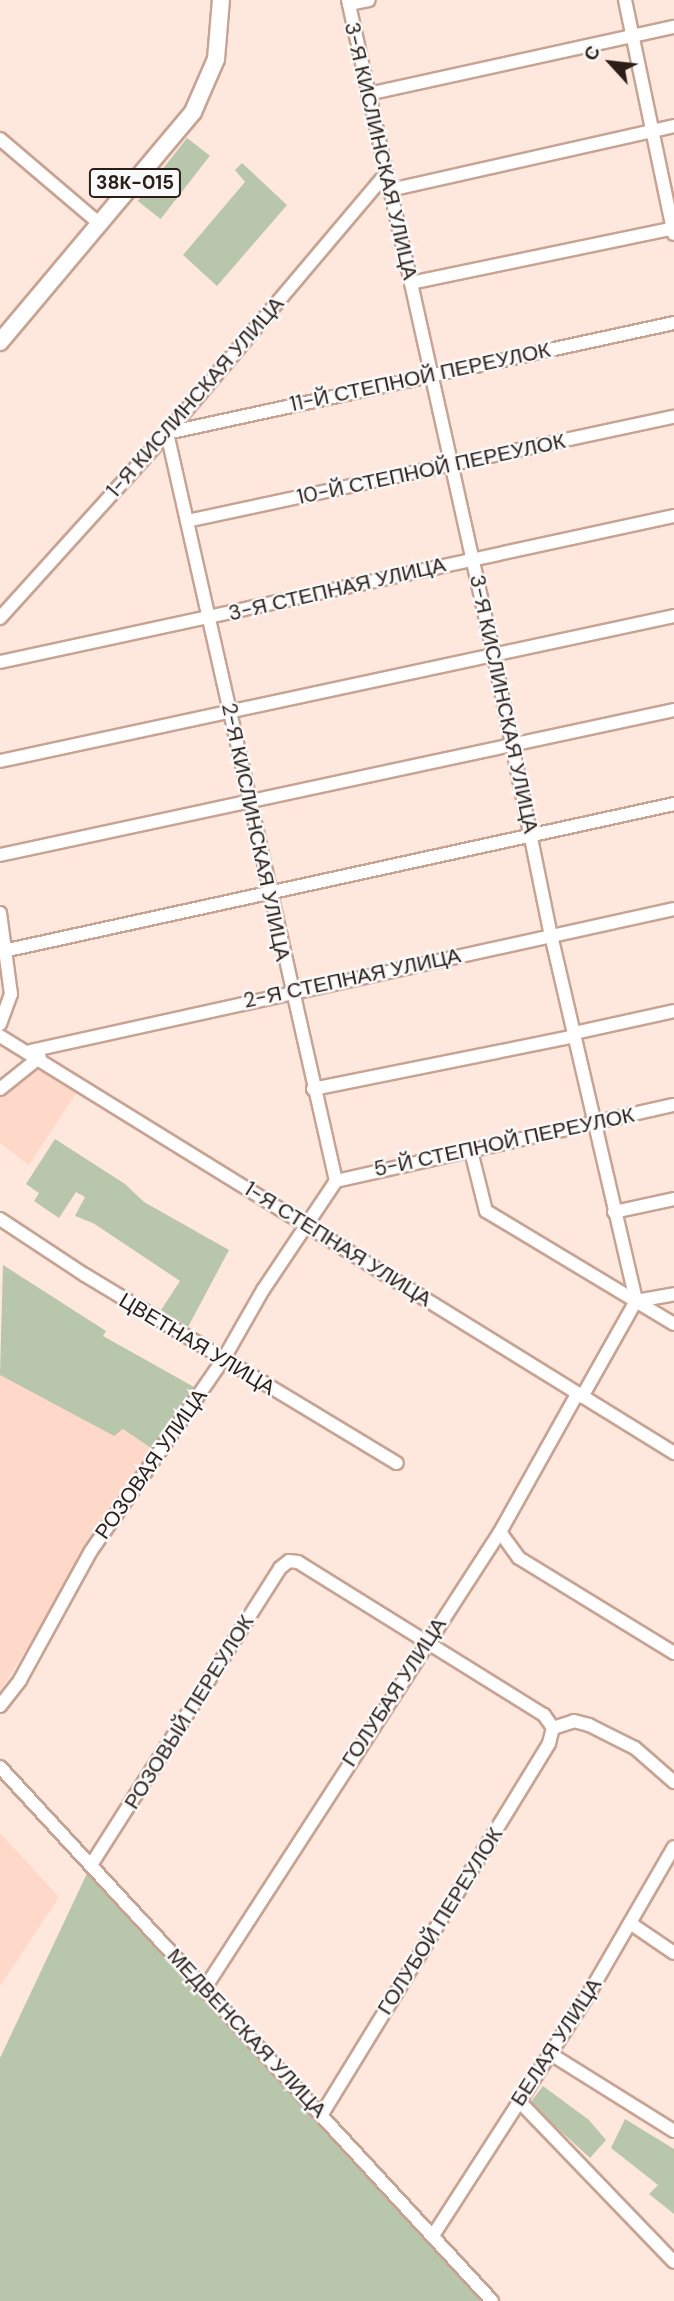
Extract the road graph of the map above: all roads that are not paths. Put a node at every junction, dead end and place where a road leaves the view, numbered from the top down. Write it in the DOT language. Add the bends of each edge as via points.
graph roads {
  1 [pos="221,0"];
  2 [pos="369,0"];
  3 [pos="625,0"];
  4 [pos="348,2"];
  5 [pos="674,27"];
  6 [pos="633,36"];
  7 [pos="368,94"];
  8 [pos="674,127"];
  9 [pos="655,131"];
  10 [pos="0,139"];
  11 [pos="386,174"];
  12 [pos="390,190"];
  13 [pos="100,224"];
  14 [pos="674,230"];
  15 [pos="411,283"];
  16 [pos="674,323"];
  17 [pos="0,342"];
  18 [pos="432,375"];
  19 [pos="674,417"];
  20 [pos="167,433"];
  21 [pos="452,465"];
  22 [pos="674,516"];
  23 [pos="187,521"];
  24 [pos="473,559"];
  25 [pos="674,616"];
  26 [pos="0,618"];
  27 [pos="208,618"];
  28 [pos="494,656"];
  29 [pos="0,662"];
  30 [pos="674,710"];
  31 [pos="230,712"];
  32 [pos="513,745"];
  33 [pos="0,761"];
  34 [pos="248,804"];
  35 [pos="674,804"];
  36 [pos="532,835"];
  37 [pos="0,855"];
  38 [pos="269,892"];
  39 [pos="674,909"];
  40 [pos="0,913"];
  41 [pos="551,935"];
  42 [pos="8,950"];
  43 [pos="290,991"];
  44 [pos="674,1011"];
  45 [pos="0,1024"];
  46 [pos="575,1034"];
  47 [pos="0,1036"];
  48 [pos="35,1054"];
  49 [pos="0,1089"];
  50 [pos="313,1089"];
  51 [pos="674,1105"];
  52 [pos="594,1123"];
  53 [pos="471,1151"];
  54 [pos="336,1181"];
  55 [pos="674,1199"];
  56 [pos="614,1212"];
  57 [pos="0,1219"];
  58 [pos="307,1224"];
  59 [pos="674,1293"];
  60 [pos="636,1301"];
  61 [pos="674,1324"];
  62 [pos="223,1360"];
  63 [pos="580,1395"];
  64 [pos="674,1453"];
  65 [pos="397,1463"];
  66 [pos="500,1532"];
  67 [pos="425,1643"];
  68 [pos="674,1653"];
  69 [pos="0,1706"];
  70 [pos="553,1728"];
  71 [pos="0,1767"];
  72 [pos="674,1782"];
  73 [pos="674,1847"];
  74 [pos="92,1865"];
  75 [pos="630,1923"];
  76 [pos="674,1953"];
  77 [pos="205,1988"];
  78 [pos="550,2053"];
  79 [pos="519,2101"];
  80 [pos="322,2114"];
  81 [pos="674,2131"];
  82 [pos="434,2234"];
  83 [pos="674,2262"];
  84 [pos="492,2301"];
  1 -- 13 [label="main road, 38К-015" via="216,59 205,91 179,131"];
  2 -- 4 [label="street"];
  3 -- 6 [label="street"];
  4 -- 7 [label="street, 3-Я КИСЛИНСКАЯ УЛИЦА"];
  5 -- 6 [label="street"];
  6 -- 7 [label="street"];
  6 -- 9 [label="street"];
  7 -- 11 [label="street, 3-Я КИСЛИНСКАЯ УЛИЦА"];
  8 -- 9 [label="street"];
  9 -- 12 [label="street"];
  9 -- 14 [label="street"];
  10 -- 13 [label="street"];
  11 -- 12 [label="street, 3-Я КИСЛИНСКАЯ УЛИЦА"];
  11 -- 20 [label="street, 1-Я КИСЛИНСКАЯ УЛИЦА"];
  12 -- 15 [label="street, 3-Я КИСЛИНСКАЯ УЛИЦА"];
  13 -- 17 [label="main road, 38К-015"];
  14 -- 15 [label="street"];
  15 -- 18 [label="street, 3-Я КИСЛИНСКАЯ УЛИЦА"];
  16 -- 18 [label="street, 11-Й СТЕПНОЙ ПЕРЕУЛОК"];
  18 -- 20 [label="street, 11-Й СТЕПНОЙ ПЕРЕУЛОК"];
  18 -- 21 [label="street, 3-Я КИСЛИНСКАЯ УЛИЦА"];
  19 -- 21 [label="street, 10-Й СТЕПНОЙ ПЕРЕУЛОК"];
  20 -- 23 [label="street, 2-Я КИСЛИНСКАЯ УЛИЦА"];
  20 -- 26 [label="street, 1-Я КИСЛИНСКАЯ УЛИЦА"];
  21 -- 23 [label="street, 10-Й СТЕПНОЙ ПЕРЕУЛОК"];
  21 -- 24 [label="street, 3-Я КИСЛИНСКАЯ УЛИЦА"];
  22 -- 24 [label="street, 3-Я СТЕПНАЯ УЛИЦА"];
  23 -- 27 [label="street, 2-Я КИСЛИНСКАЯ УЛИЦА"];
  24 -- 27 [label="street, 3-Я СТЕПНАЯ УЛИЦА"];
  24 -- 28 [label="street, 3-Я КИСЛИНСКАЯ УЛИЦА"];
  25 -- 28 [label="street"];
  27 -- 29 [label="street, 3-Я СТЕПНАЯ УЛИЦА"];
  27 -- 31 [label="street, 2-Я КИСЛИНСКАЯ УЛИЦА"];
  28 -- 31 [label="street"];
  28 -- 32 [label="street, 3-Я КИСЛИНСКАЯ УЛИЦА"];
  30 -- 32 [label="street"];
  31 -- 33 [label="street"];
  31 -- 34 [label="street, 2-Я КИСЛИНСКАЯ УЛИЦА"];
  32 -- 34 [label="street"];
  32 -- 36 [label="street, 3-Я КИСЛИНСКАЯ УЛИЦА"];
  34 -- 37 [label="street"];
  34 -- 38 [label="street, 2-Я КИСЛИНСКАЯ УЛИЦА"];
  35 -- 36 [label="street"];
  36 -- 38 [label="street"];
  36 -- 41 [label="street, 3-Я КИСЛИНСКАЯ УЛИЦА"];
  38 -- 42 [label="street"];
  38 -- 43 [label="street, 2-Я КИСЛИНСКАЯ УЛИЦА"];
  39 -- 41 [label="street, 2-Я СТЕПНАЯ УЛИЦА"];
  40 -- 42 [label="street"];
  41 -- 43 [label="street, 2-Я СТЕПНАЯ УЛИЦА"];
  41 -- 46 [label="street, 3-Я КИСЛИНСКАЯ УЛИЦА"];
  42 -- 45 [label="street" via="11,994"];
  43 -- 48 [label="street, 2-Я СТЕПНАЯ УЛИЦА"];
  43 -- 50 [label="street, 2-Я КИСЛИНСКАЯ УЛИЦА"];
  44 -- 46 [label="street"];
  46 -- 50 [label="street"];
  46 -- 52 [label="street, 3-Я КИСЛИНСКАЯ УЛИЦА"];
  47 -- 48 [label="street, 1-Я СТЕПНАЯ УЛИЦА"];
  48 -- 49 [label="street"];
  48 -- 58 [label="street, 1-Я СТЕПНАЯ УЛИЦА"];
  50 -- 54 [label="street, 2-Я КИСЛИНСКАЯ УЛИЦА"];
  51 -- 52 [label="street, 5-Й СТЕПНОЙ ПЕРЕУЛОК"];
  52 -- 53 [label="street, 5-Й СТЕПНОЙ ПЕРЕУЛОК"];
  52 -- 56 [label="street, 3-Я КИСЛИНСКАЯ УЛИЦА"];
  53 -- 54 [label="street, 5-Й СТЕПНОЙ ПЕРЕУЛОК"];
  53 -- 60 [label="street" via="486,1211"];
  54 -- 58 [label="street"];
  55 -- 56 [label="street"];
  56 -- 60 [label="street, 3-Я КИСЛИНСКАЯ УЛИЦА"];
  57 -- 62 [label="street, ЦВЕТНАЯ УЛИЦА"];
  58 -- 62 [label="street, РОЗОВАЯ УЛИЦА"];
  58 -- 63 [label="street, 1-Я СТЕПНАЯ УЛИЦА"];
  59 -- 60 [label="street"];
  60 -- 61 [label="street"];
  60 -- 63 [label="street"];
  62 -- 65 [label="street, ЦВЕТНАЯ УЛИЦА"];
  62 -- 69 [label="street, РОЗОВАЯ УЛИЦА" via="91,1551 20,1681"];
  63 -- 64 [label="street, 1-Я СТЕПНАЯ УЛИЦА"];
  63 -- 66 [label="street, ГОЛУБАЯ УЛИЦА"];
  66 -- 67 [label="street, ГОЛУБАЯ УЛИЦА"];
  66 -- 68 [label="street" via="519,1558"];
  67 -- 70 [label="street" via="544,1715"];
  67 -- 74 [label="street, РОЗОВЫЙ ПЕРЕУЛОК" via="298,1562 289,1561 280,1568"];
  67 -- 77 [label="street, ГОЛУБАЯ УЛИЦА"];
  70 -- 72 [label="street" via="574,1721 589,1726 635,1748"];
  70 -- 80 [label="street, ГОЛУБОЙ ПЕРЕУЛОК" via="550,1743"];
  71 -- 74 [label="street, МЕДВЕНСКАЯ УЛИЦА"];
  73 -- 75 [label="street, БЕЛАЯ УЛИЦА"];
  74 -- 77 [label="street, МЕДВЕНСКАЯ УЛИЦА"];
  75 -- 76 [label="street"];
  75 -- 78 [label="street, БЕЛАЯ УЛИЦА"];
  77 -- 80 [label="street, МЕДВЕНСКАЯ УЛИЦА"];
  78 -- 79 [label="street, БЕЛАЯ УЛИЦА"];
  78 -- 81 [label="street"];
  79 -- 82 [label="street, БЕЛАЯ УЛИЦА"];
  79 -- 83 [label="street"];
  80 -- 82 [label="street, МЕДВЕНСКАЯ УЛИЦА"];
  82 -- 84 [label="street, МЕДВЕНСКАЯ УЛИЦА"];
}
